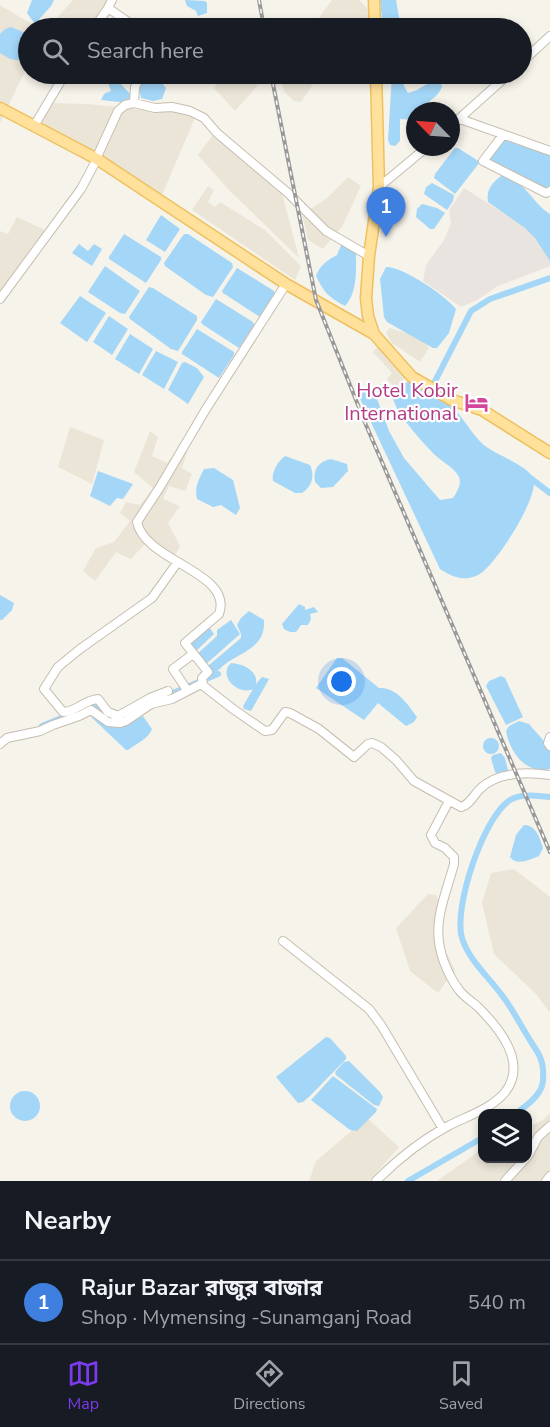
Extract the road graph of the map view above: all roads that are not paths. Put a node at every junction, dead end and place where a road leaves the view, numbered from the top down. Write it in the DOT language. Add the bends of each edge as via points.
graph roads {
  1 [pos="374,0"];
  2 [pos="110,4"];
  3 [pos="101,18"];
  4 [pos="125,18"];
  5 [pos="375,18"];
  6 [pos="550,36"];
  7 [pos="532,53"];
  8 [pos="59,84"];
  9 [pos="136,84"];
  10 [pos="376,84"];
  11 [pos="498,84"];
  12 [pos="134,103"];
  13 [pos="0,108"];
  14 [pos="460,119"];
  15 [pos="34,126"];
  16 [pos="502,135"];
  17 [pos="550,151"];
  18 [pos="415,156"];
  19 [pos="96,159"];
  20 [pos="379,187"];
  21 [pos="550,191"];
  22 [pos="369,256"];
  23 [pos="286,284"];
  24 [pos="0,299"];
  25 [pos="374,334"];
  26 [pos="550,453"];
  27 [pos="177,563"];
  28 [pos="193,654"];
  29 [pos="203,681"];
  30 [pos="185,687"];
  31 [pos="168,691"];
  32 [pos="550,738"];
  33 [pos="0,744"];
  34 [pos="550,746"];
  35 [pos="550,775"];
  36 [pos="449,801"];
  37 [pos="283,941"];
  38 [pos="550,1126"];
  39 [pos="443,1129"];
  40 [pos="532,1148"];
  41 [pos="522,1163"];
  42 [pos="550,1176"];
  43 [pos="376,1181"];
  44 [pos="505,1181"];
  45 [pos="546,1181"];
  1 -- 5 [label="main road"];
  2 -- 3 [label="street"];
  2 -- 4 [label="street"];
  6 -- 7 [label="street"];
  8 -- 15 [label="street"];
  9 -- 12 [label="street"];
  10 -- 20 [label="main road"];
  11 -- 14 [label="street"];
  12 -- 19 [label="street" via="118,111"];
  12 -- 22 [label="street" via="172,107 204,118 326,231"];
  13 -- 15 [label="main road"];
  14 -- 16 [label="street"];
  15 -- 19 [label="main road"];
  16 -- 17 [label="street"];
  16 -- 21 [label="street" via="483,161 546,193"];
  18 -- 20 [label="street"];
  19 -- 23 [label="main road"];
  19 -- 24 [label="street" via="81,189"];
  20 -- 22 [label="main road"];
  22 -- 25 [label="main road" via="366,298"];
  23 -- 25 [label="main road"];
  23 -- 27 [label="street" via="137,522 139,531"];
  25 -- 26 [label="main road" via="412,377 452,400 482,410"];
  27 -- 28 [label="street" via="209,583 221,600 219,614 185,643"];
  27 -- 31 [label="street" via="152,598 58,667 44,689 63,712 98,699 108,712 118,716"];
  28 -- 29 [label="street" via="208,672"];
  28 -- 30 [label="street" via="173,669"];
  29 -- 30 [label="street"];
  29 -- 36 [label="street" via="233,709 266,731 272,730 285,712 319,729 351,756 357,756 368,744 377,745 414,782"];
  30 -- 33 [label="street" via="172,699 151,704 126,721 114,724 91,710 40,731 7,738"];
  32 -- 34 [label="street"];
  35 -- 36 [label="street" via="516,773 482,786 464,807"];
  36 -- 39 [label="street" via="431,835 435,843 454,857 440,907 439,941 458,989 508,1046 515,1073 498,1100"];
  37 -- 39 [label="street" via="369,1009"];
  38 -- 40 [label="street"];
  39 -- 43 [label="street"];
  41 -- 44 [label="street"];
  42 -- 45 [label="street"];
}
